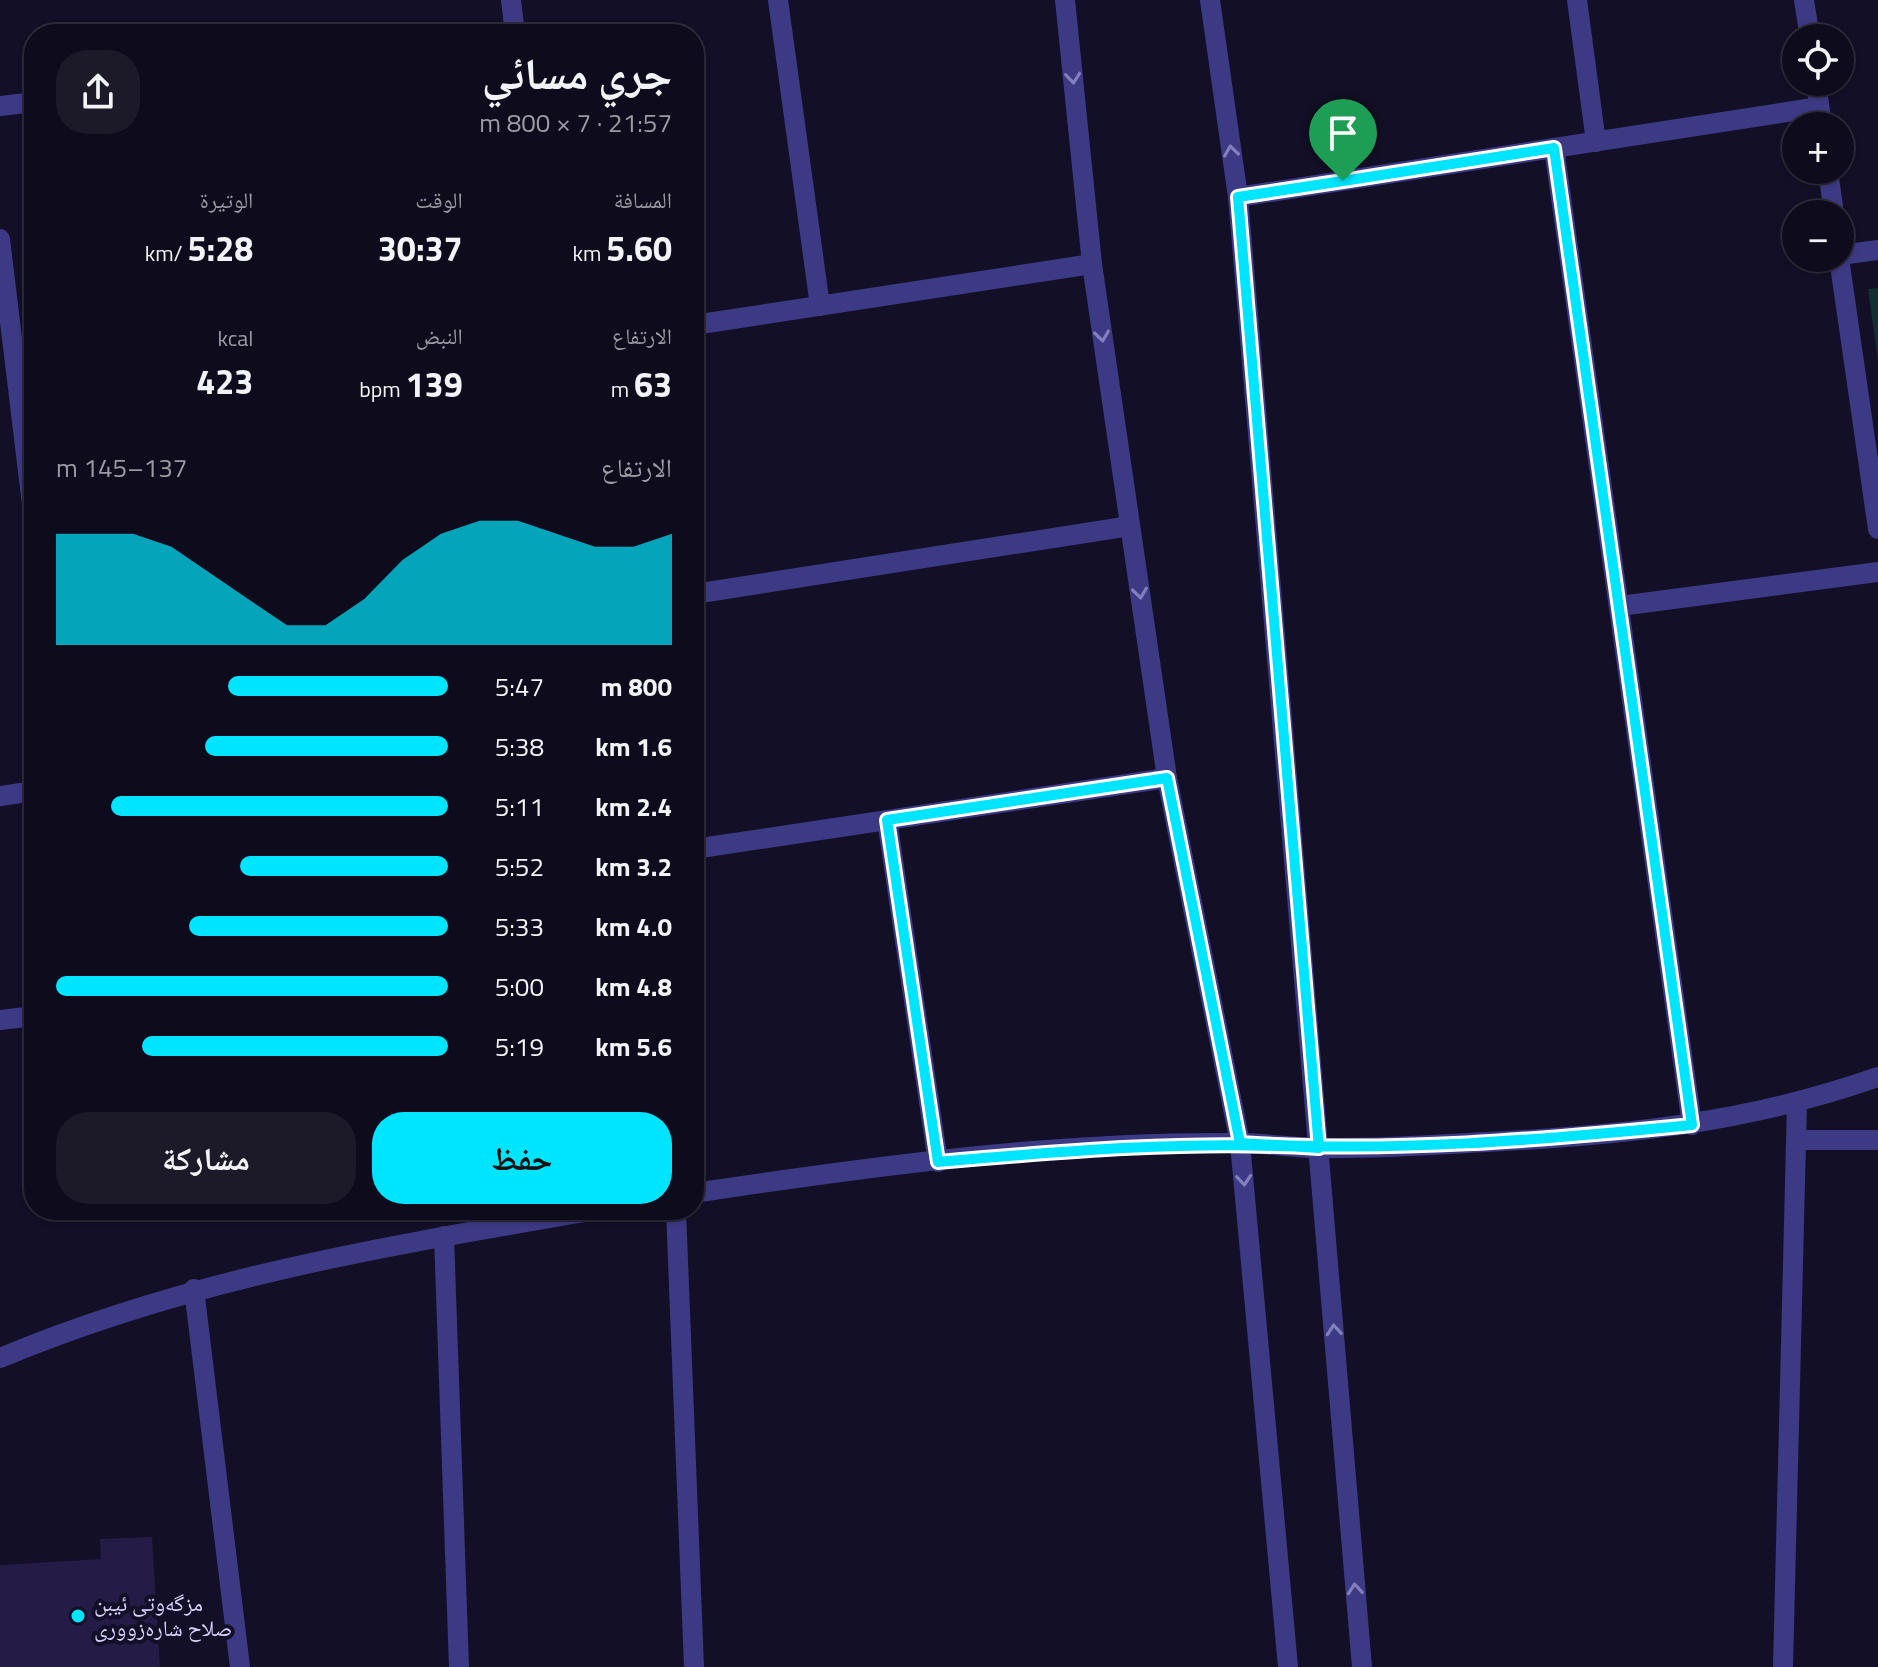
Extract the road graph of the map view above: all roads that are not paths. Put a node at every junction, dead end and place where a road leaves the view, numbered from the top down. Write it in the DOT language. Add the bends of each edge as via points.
graph roads {
  1 [pos="511,0"];
  2 [pos="778,0"];
  3 [pos="1065,0"];
  4 [pos="1210,0"];
  5 [pos="1577,0"];
  6 [pos="1804,0"];
  7 [pos="514,24"];
  8 [pos="1808,24"];
  9 [pos="24,103"];
  10 [pos="0,106"];
  11 [pos="1782,121"];
  12 [pos="1596,142"];
  13 [pos="1554,148"];
  14 [pos="1238,197"];
  15 [pos="0,239"];
  16 [pos="1878,250"];
  17 [pos="1854,254"];
  18 [pos="1092,264"];
  19 [pos="1842,272"];
  20 [pos="820,306"];
  21 [pos="5,321"];
  22 [pos="704,323"];
  23 [pos="24,377"];
  24 [pos="1876,508"];
  25 [pos="1130,526"];
  26 [pos="1878,529"];
  27 [pos="1878,572"];
  28 [pos="704,592"];
  29 [pos="1620,606"];
  30 [pos="1167,778"];
  31 [pos="24,792"];
  32 [pos="0,796"];
  33 [pos="887,820"];
  34 [pos="704,847"];
  35 [pos="24,1017"];
  36 [pos="0,1020"];
  37 [pos="1878,1077"];
  38 [pos="1797,1102"];
  39 [pos="1692,1125"];
  40 [pos="1797,1140"];
  41 [pos="1878,1140"];
  42 [pos="1240,1143"];
  43 [pos="1319,1148"];
  44 [pos="938,1162"];
  45 [pos="704,1192"];
  46 [pos="538,1220"];
  47 [pos="676,1220"];
  48 [pos="444,1236"];
  49 [pos="194,1289"];
  50 [pos="0,1358"];
  51 [pos="240,1667"];
  52 [pos="459,1667"];
  53 [pos="694,1667"];
  54 [pos="1288,1667"];
  55 [pos="1362,1667"];
  56 [pos="1783,1667"];
  1 -- 7 [label="street"];
  2 -- 20 [label="street"];
  3 -- 18 [label="street, one-way"];
  14 -- 4 [label="street, one-way"];
  5 -- 12 [label="street"];
  6 -- 8 [label="street"];
  9 -- 10 [label="street"];
  11 -- 12 [label="street"];
  12 -- 13 [label="street"];
  13 -- 14 [label="street"];
  13 -- 29 [label="street"];
  14 -- 43 [label="street"];
  15 -- 21 [label="street"];
  16 -- 17 [label="street"];
  18 -- 20 [label="street"];
  18 -- 25 [label="street, one-way"];
  19 -- 24 [label="street"];
  20 -- 22 [label="street"];
  21 -- 23 [label="street"];
  24 -- 26 [label="street"];
  25 -- 28 [label="street"];
  25 -- 30 [label="street, one-way"];
  27 -- 29 [label="street"];
  29 -- 39 [label="street"];
  30 -- 33 [label="street"];
  30 -- 42 [label="street"];
  31 -- 32 [label="street"];
  33 -- 34 [label="street"];
  33 -- 44 [label="street"];
  35 -- 36 [label="street"];
  37 -- 38 [label="street"];
  38 -- 39 [label="street"];
  38 -- 40 [label="street"];
  39 -- 43 [label="street" via="1531,1140"];
  40 -- 41 [label="street"];
  40 -- 56 [label="street"];
  42 -- 43 [label="street"];
  42 -- 44 [label="street"];
  42 -- 54 [label="street, one-way"];
  55 -- 43 [label="street, one-way"];
  44 -- 45 [label="street"];
  46 -- 48 [label="street"];
  47 -- 53 [label="street"];
  48 -- 49 [label="street"];
  48 -- 52 [label="street"];
  49 -- 50 [label="street"];
  49 -- 51 [label="street"];
}
